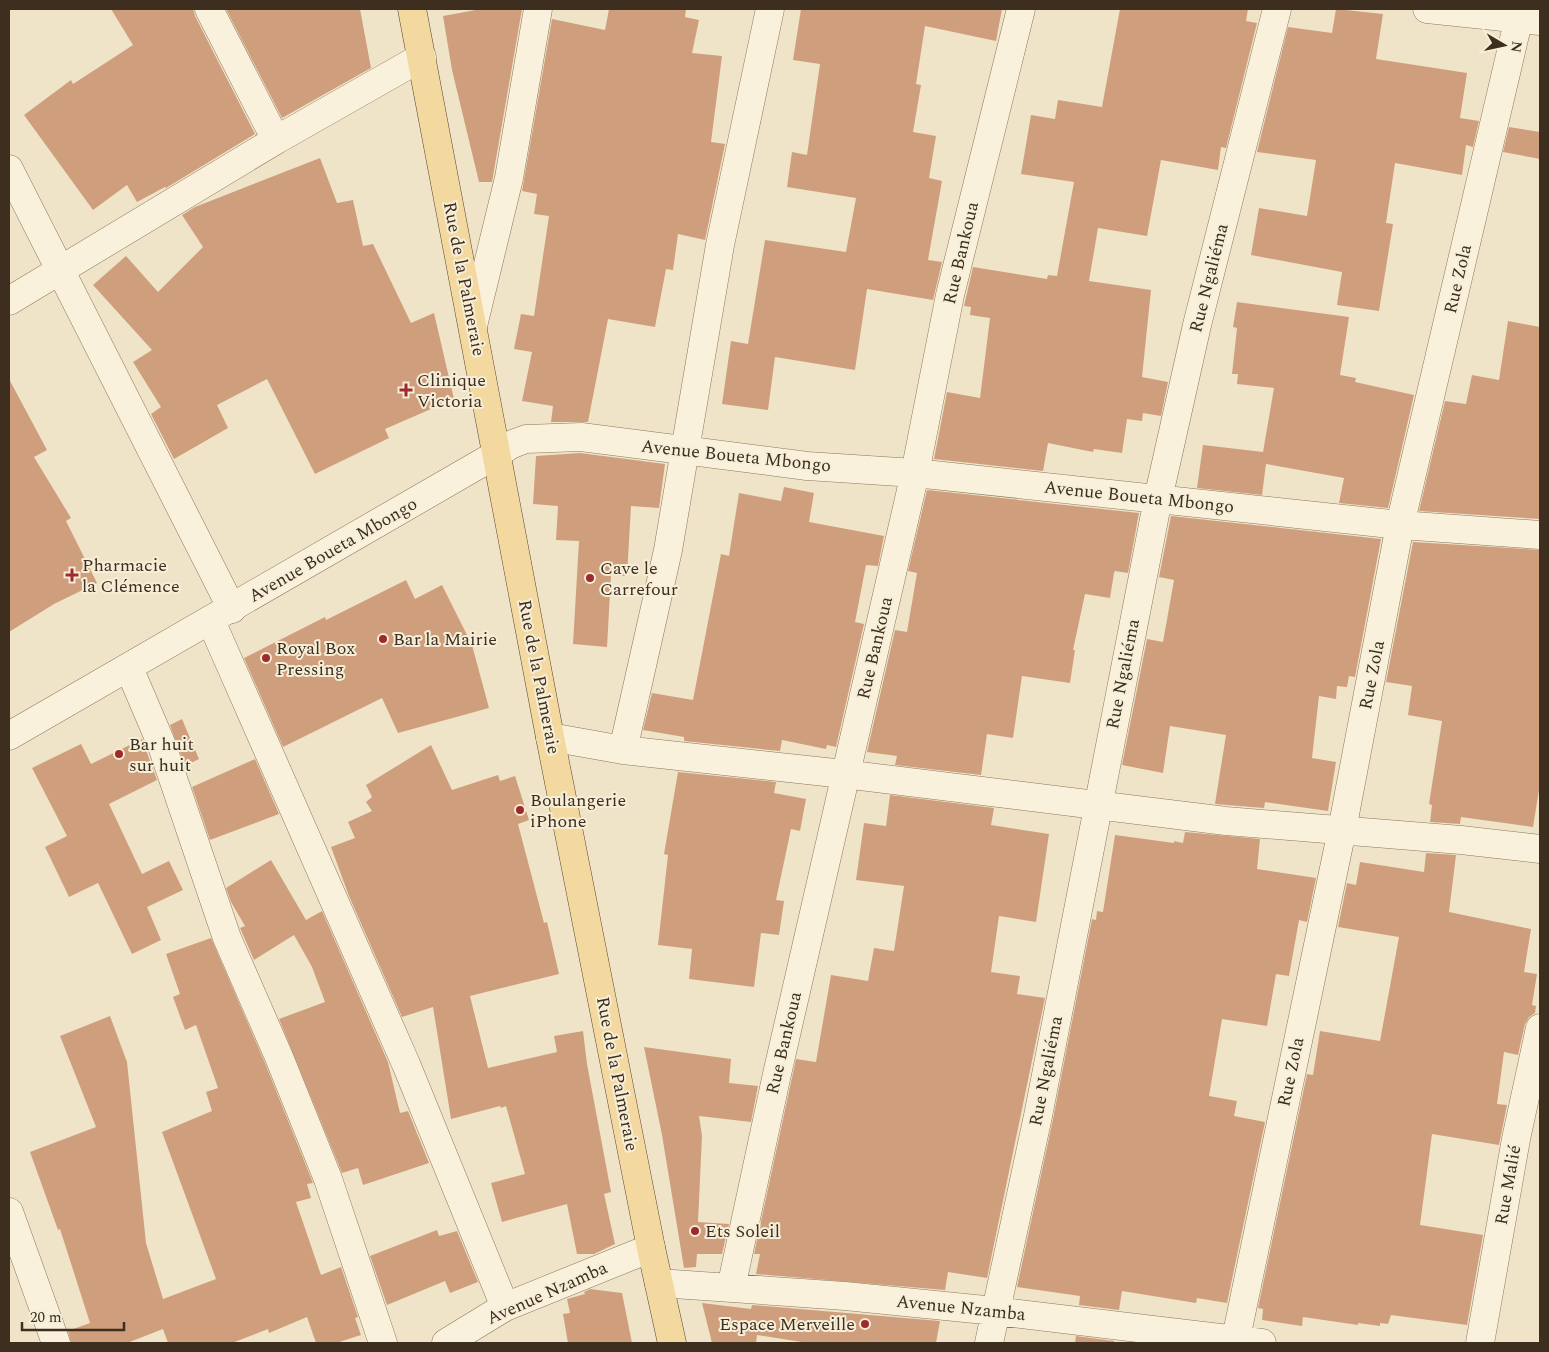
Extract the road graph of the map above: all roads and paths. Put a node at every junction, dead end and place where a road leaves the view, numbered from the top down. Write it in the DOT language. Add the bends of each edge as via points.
graph roads {
  1 [pos="209,9"];
  2 [pos="412,9"];
  3 [pos="538,9"];
  4 [pos="770,9"];
  5 [pos="1021,9"];
  6 [pos="1277,9"];
  7 [pos="1426,9"];
  8 [pos="1527,16"];
  9 [pos="422,57"];
  10 [pos="276,140"];
  11 [pos="9,169"];
  12 [pos="61,270"];
  13 [pos="9,301"];
  14 [pos="473,326"];
  15 [pos="685,452"];
  16 [pos="497,454"];
  17 [pos="915,473"];
  18 [pos="1158,499"];
  19 [pos="1400,525"];
  20 [pos="1540,535"];
  21 [pos="222,615"];
  22 [pos="129,668"];
  23 [pos="9,736"];
  24 [pos="550,738"];
  25 [pos="623,750"];
  26 [pos="844,774"];
  27 [pos="1097,805"];
  28 [pos="1342,830"];
  29 [pos="1540,849"];
  30 [pos="1540,1028"];
  31 [pos="9,1212"];
  32 [pos="650,1248"];
  33 [pos="659,1282"];
  34 [pos="731,1288"];
  35 [pos="505,1307"];
  36 [pos="995,1311"];
  37 [pos="1244,1342"];
  38 [pos="56,1343"];
  39 [pos="383,1343"];
  40 [pos="446,1343"];
  41 [pos="672,1343"];
  42 [pos="989,1343"];
  43 [pos="1480,1343"];
  1 -- 10 [label="street"];
  2 -- 9 [label="main road, Rue de la Palmeraie"];
  3 -- 14 [label="street" via="509,178"];
  4 -- 15 [label="street" via="720,245"];
  5 -- 17 [label="street, Rue Bankoua" via="950,295"];
  6 -- 18 [label="street, Rue Ngaliéma" via="1197,325"];
  7 -- 8 [label="street"];
  8 -- 19 [label="street, Rue Zola"];
  9 -- 10 [label="street"];
  9 -- 14 [label="main road, Rue de la Palmeraie"];
  10 -- 12 [label="street"];
  11 -- 12 [label="street"];
  12 -- 13 [label="street"];
  12 -- 21 [label="street"];
  14 -- 16 [label="main road, Rue de la Palmeraie"];
  15 -- 16 [label="street, Avenue Boueta Mbongo" via="581,437 526,438"];
  15 -- 17 [label="street, Avenue Boueta Mbongo" via="807,466"];
  15 -- 25 [label="street" via="666,558"];
  16 -- 21 [label="street, Avenue Boueta Mbongo"];
  16 -- 24 [label="main road, Rue de la Palmeraie"];
  17 -- 18 [label="street, Avenue Boueta Mbongo"];
  17 -- 26 [label="street, Rue Bankoua"];
  18 -- 19 [label="street, Avenue Boueta Mbongo"];
  18 -- 27 [label="street, Rue Ngaliéma"];
  19 -- 20 [label="street, Avenue Boueta Mbongo"];
  19 -- 28 [label="street, Rue Zola"];
  21 -- 22 [label="street, Avenue Boueta Mbongo"];
  21 -- 35 [label="street"];
  22 -- 23 [label="street, Avenue Boueta Mbongo"];
  22 -- 39 [label="street" via="161,743 227,938 328,1178"];
  24 -- 25 [label="street"];
  24 -- 32 [label="main road, Rue de la Palmeraie"];
  25 -- 26 [label="street"];
  26 -- 27 [label="street"];
  26 -- 34 [label="street, Rue Bankoua"];
  27 -- 28 [label="street" via="1226,821"];
  27 -- 36 [label="street, Rue Ngaliéma" via="1038,1116"];
  28 -- 29 [label="street"];
  28 -- 37 [label="street, Rue Zola"];
  30 -- 43 [label="street, Rue Malié" via="1516,1139"];
  31 -- 38 [label="street"];
  32 -- 33 [label="main road, Rue de la Palmeraie"];
  32 -- 35 [label="street, Avenue Nzamba"];
  33 -- 34 [label="street, Avenue Nzamba"];
  33 -- 41 [label="main road, Rue de la Palmeraie"];
  34 -- 36 [label="street, Avenue Nzamba"];
  35 -- 40 [label="street, Avenue Nzamba"];
  36 -- 37 [label="street, Avenue Nzamba"];
  36 -- 42 [label="street, Rue Ngaliéma"];
}
